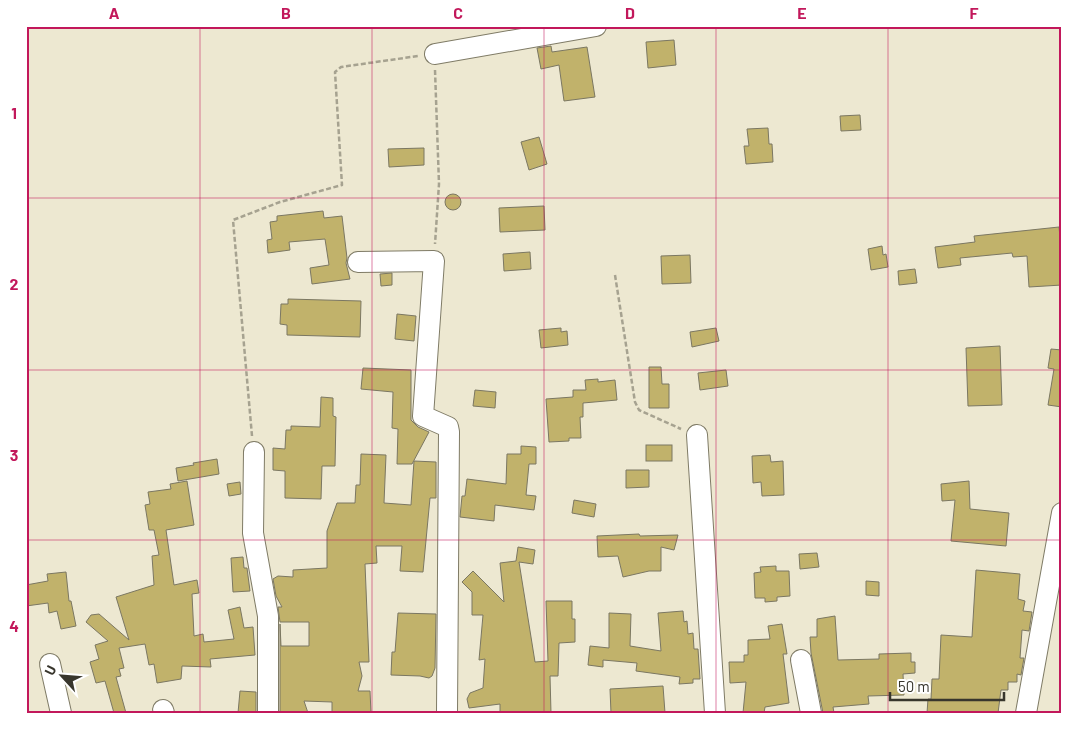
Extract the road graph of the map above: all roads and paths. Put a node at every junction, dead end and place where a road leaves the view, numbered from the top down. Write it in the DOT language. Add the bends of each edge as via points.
graph roads {
  1 [pos="596,26"];
  2 [pos="435,54"];
  3 [pos="434,261"];
  4 [pos="358,262"];
  5 [pos="615,275"];
  6 [pos="697,435"];
  7 [pos="254,452"];
  8 [pos="1062,513"];
  9 [pos="801,660"];
  10 [pos="50,664"];
  11 [pos="61,713"];
  12 [pos="268,713"];
  13 [pos="447,713"];
  14 [pos="715,713"];
  15 [pos="811,713"];
  16 [pos="1026,713"];
  1 -- 2 [label="street"];
  2 -- 3 [label="path" via="439,184"];
  2 -- 7 [label="path" via="341,67 335,72 342,184 233,220"];
  3 -- 4 [label="street"];
  3 -- 13 [label="street" via="423,416 443,424 450,432"];
  5 -- 6 [label="path" via="635,402 639,410 679,426 687,435"];
  6 -- 14 [label="street"];
  7 -- 12 [label="street" via="254,533 268,616"];
  8 -- 16 [label="street"];
  9 -- 15 [label="street"];
  10 -- 11 [label="street"];
}
